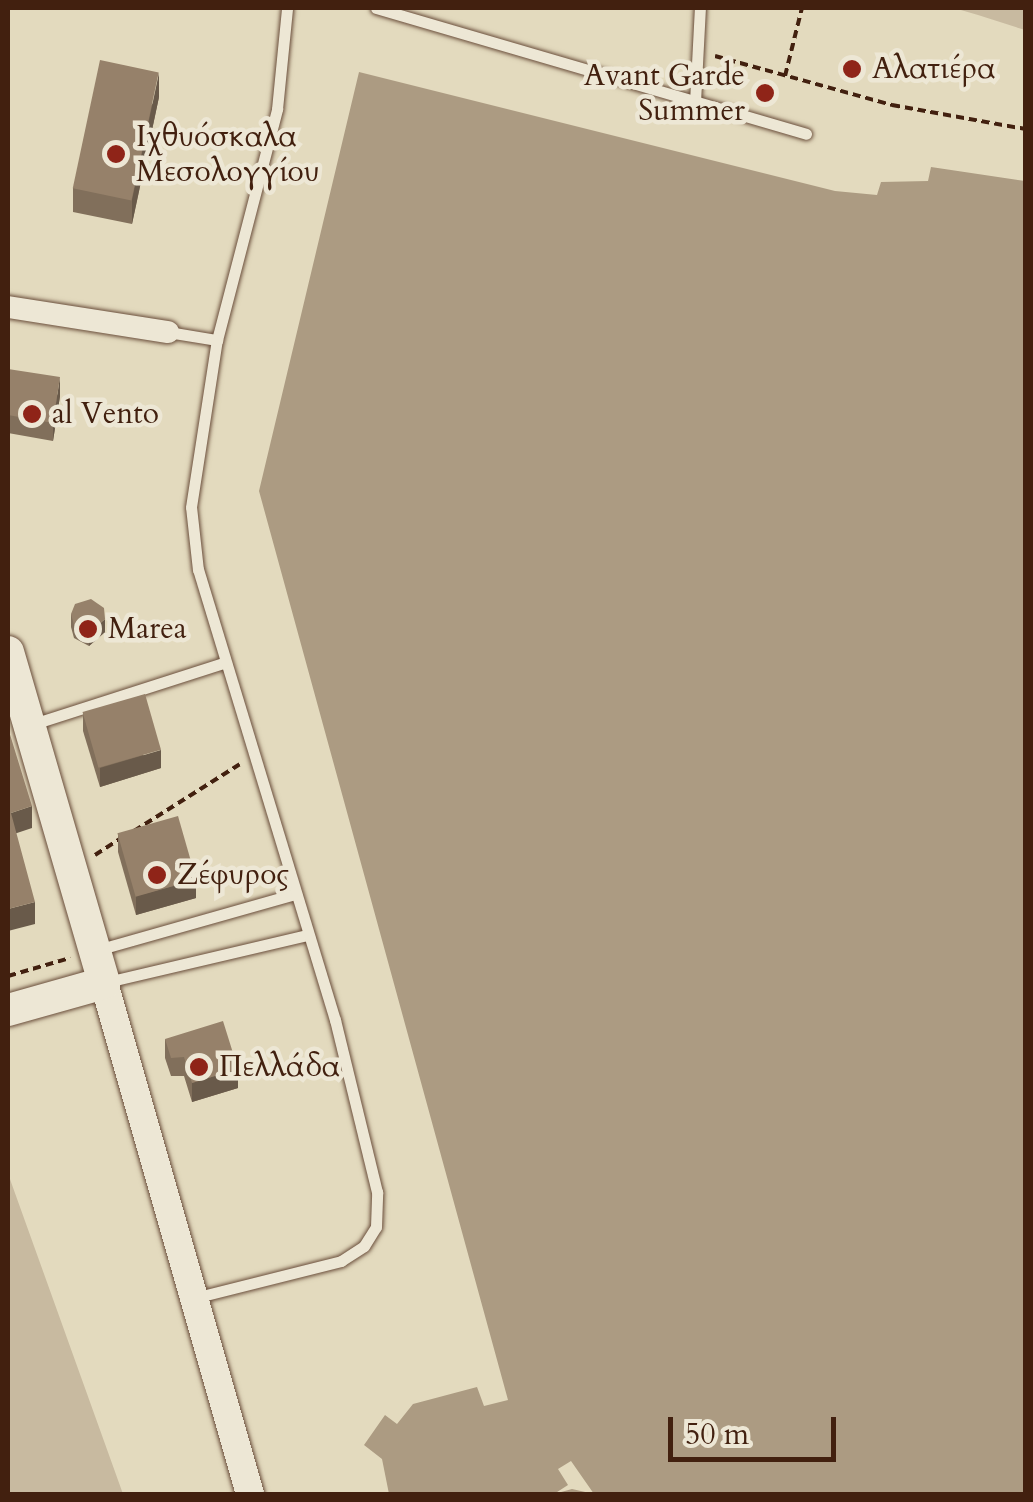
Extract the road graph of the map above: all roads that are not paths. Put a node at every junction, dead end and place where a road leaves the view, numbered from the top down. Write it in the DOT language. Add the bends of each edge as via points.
graph roads {
  1 [pos="287,8"];
  2 [pos="376,8"];
  3 [pos="700,8"];
  4 [pos="695,102"];
  5 [pos="806,134"];
  6 [pos="8,306"];
  7 [pos="168,332"];
  8 [pos="218,340"];
  9 [pos="8,652"];
  10 [pos="223,663"];
  11 [pos="28,725"];
  12 [pos="295,894"];
  13 [pos="307,935"];
  14 [pos="94,951"];
  15 [pos="104,983"];
  16 [pos="8,1010"];
  17 [pos="194,1298"];
  18 [pos="250,1494"];
  1 -- 8 [label="lane" via="277,109"];
  2 -- 4 [label="lane"];
  3 -- 4 [label="lane"];
  4 -- 5 [label="lane"];
  6 -- 7 [label="street"];
  7 -- 8 [label="lane"];
  8 -- 10 [label="lane" via="191,507 198,570"];
  9 -- 11 [label="main road"];
  10 -- 11 [label="lane"];
  10 -- 12 [label="lane"];
  11 -- 14 [label="main road"];
  12 -- 13 [label="lane"];
  12 -- 14 [label="lane"];
  13 -- 15 [label="lane"];
  13 -- 17 [label="lane" via="364,1134 377,1192 376,1227 341,1262"];
  14 -- 15 [label="main road"];
  15 -- 16 [label="main road"];
  15 -- 17 [label="street"];
  17 -- 18 [label="street"];
}
